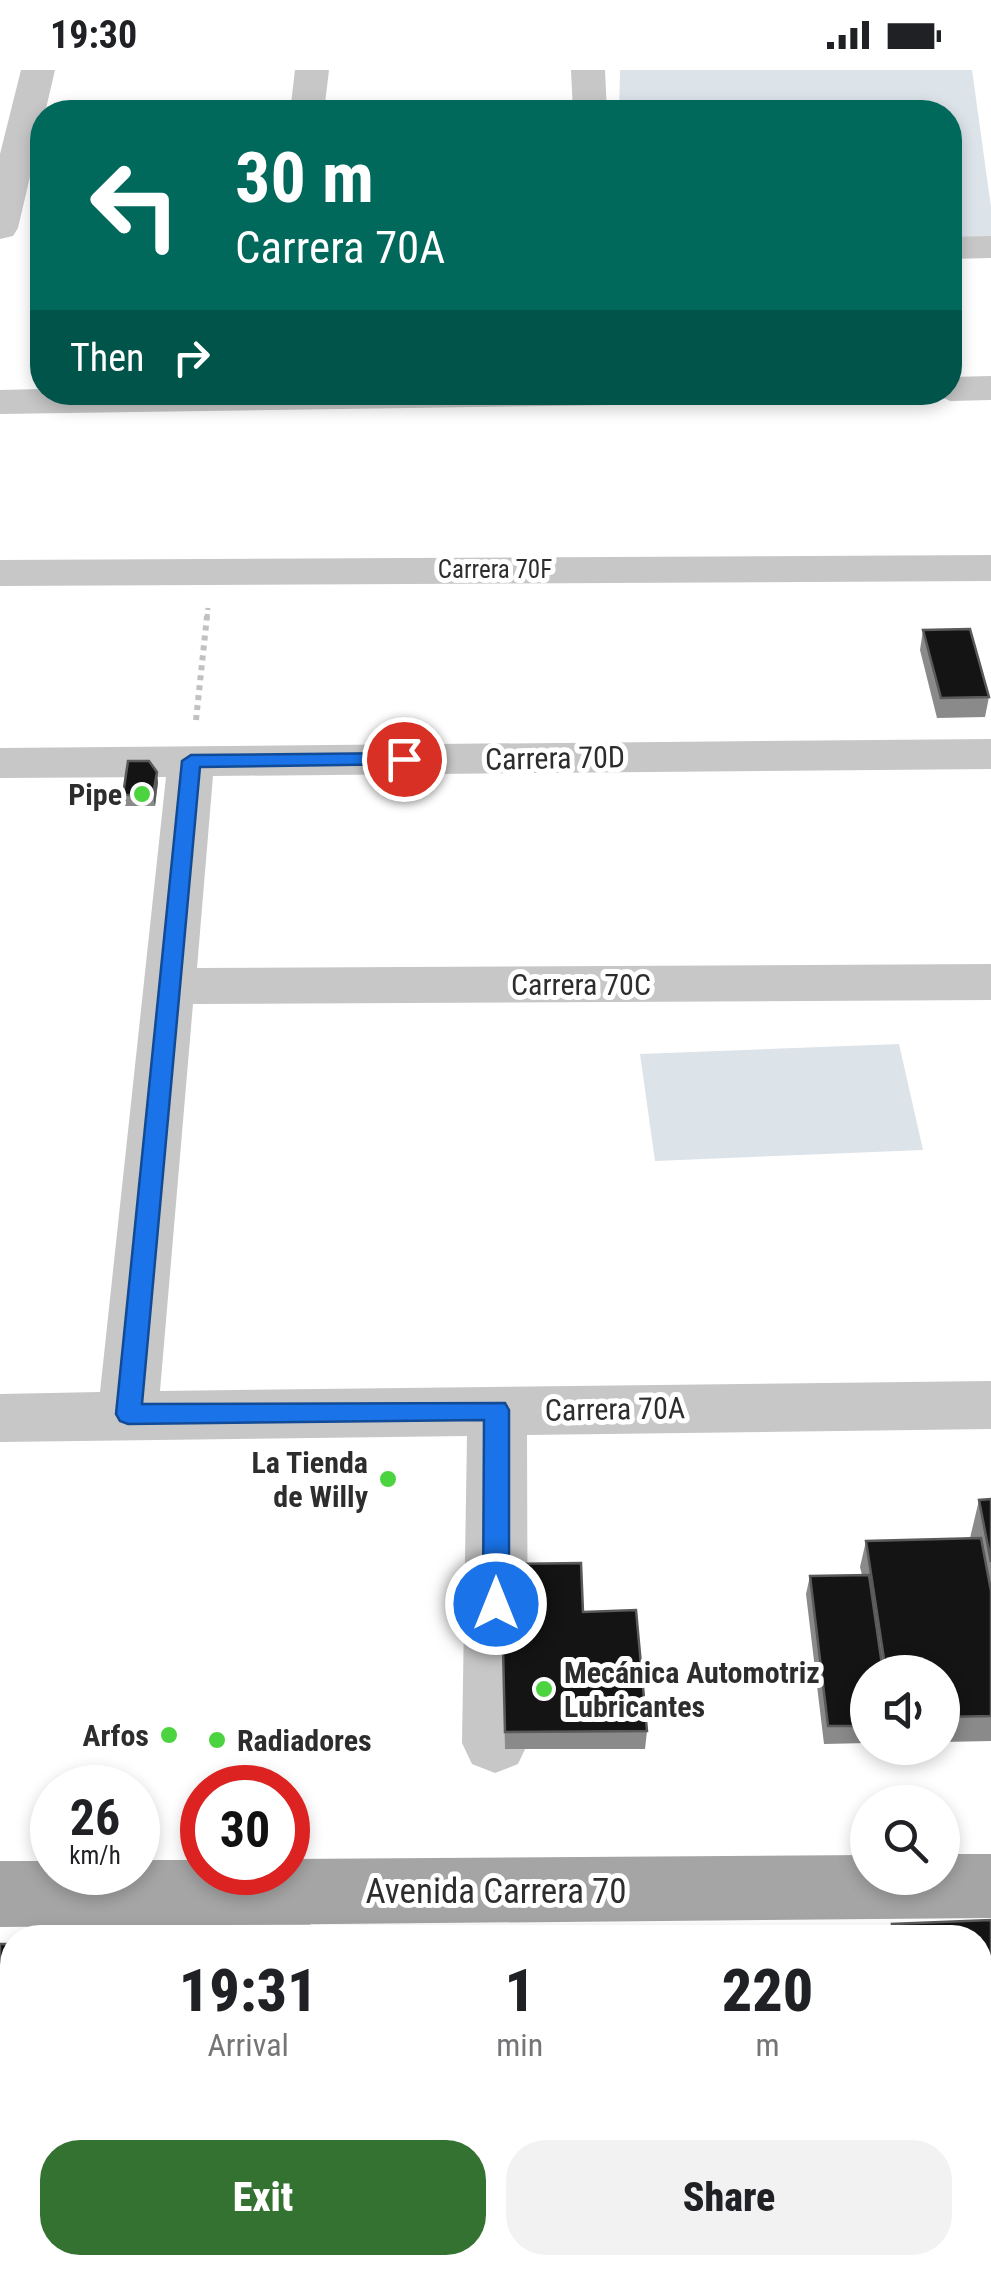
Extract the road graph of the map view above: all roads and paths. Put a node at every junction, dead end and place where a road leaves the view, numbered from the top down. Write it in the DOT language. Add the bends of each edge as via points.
graph roads {
  1 [pos="38,70"];
  2 [pos="312,70"];
  3 [pos="588,70"];
  4 [pos="31,100"];
  5 [pos="308,100"];
  6 [pos="589,100"];
  7 [pos="30,103"];
  8 [pos="0,228"];
  9 [pos="991,247"];
  10 [pos="962,248"];
  11 [pos="991,388"];
  12 [pos="962,389"];
  13 [pos="30,401"];
  14 [pos="0,402"];
  15 [pos="991,568"];
  16 [pos="212,570"];
  17 [pos="0,573"];
  18 [pos="991,754"];
  19 [pos="191,761"];
  20 [pos="0,763"];
  21 [pos="991,982"];
  22 [pos="171,986"];
  23 [pos="991,1405"];
  24 [pos="496,1410"];
  25 [pos="128,1414"];
  26 [pos="0,1418"];
  27 [pos="495,1743"];
  28 [pos="991,1886"];
  29 [pos="0,1894"];
  30 [pos="276,1915"];
  1 -- 4 [label="street"];
  2 -- 5 [label="street"];
  3 -- 6 [label="street"];
  7 -- 8 [label="street"];
  9 -- 10 [label="street"];
  11 -- 12 [label="street"];
  13 -- 14 [label="street"];
  15 -- 16 [label="street, Carrera 70F"];
  16 -- 17 [label="street, Carrera 70F"];
  16 -- 19 [label="path"];
  18 -- 19 [label="street, Carrera 70D"];
  19 -- 20 [label="street, Carrera 70D"];
  19 -- 22 [label="street"];
  21 -- 22 [label="street, Carrera 70C"];
  22 -- 25 [label="street"];
  23 -- 24 [label="street, Carrera 70A"];
  24 -- 25 [label="street, Carrera 70A"];
  24 -- 27 [label="street"];
  25 -- 26 [label="street, Carrera 70A"];
  28 -- 30 [label="main road, Avenida Carrera 70"];
  29 -- 30 [label="main road, Avenida Carrera 70"];
}
